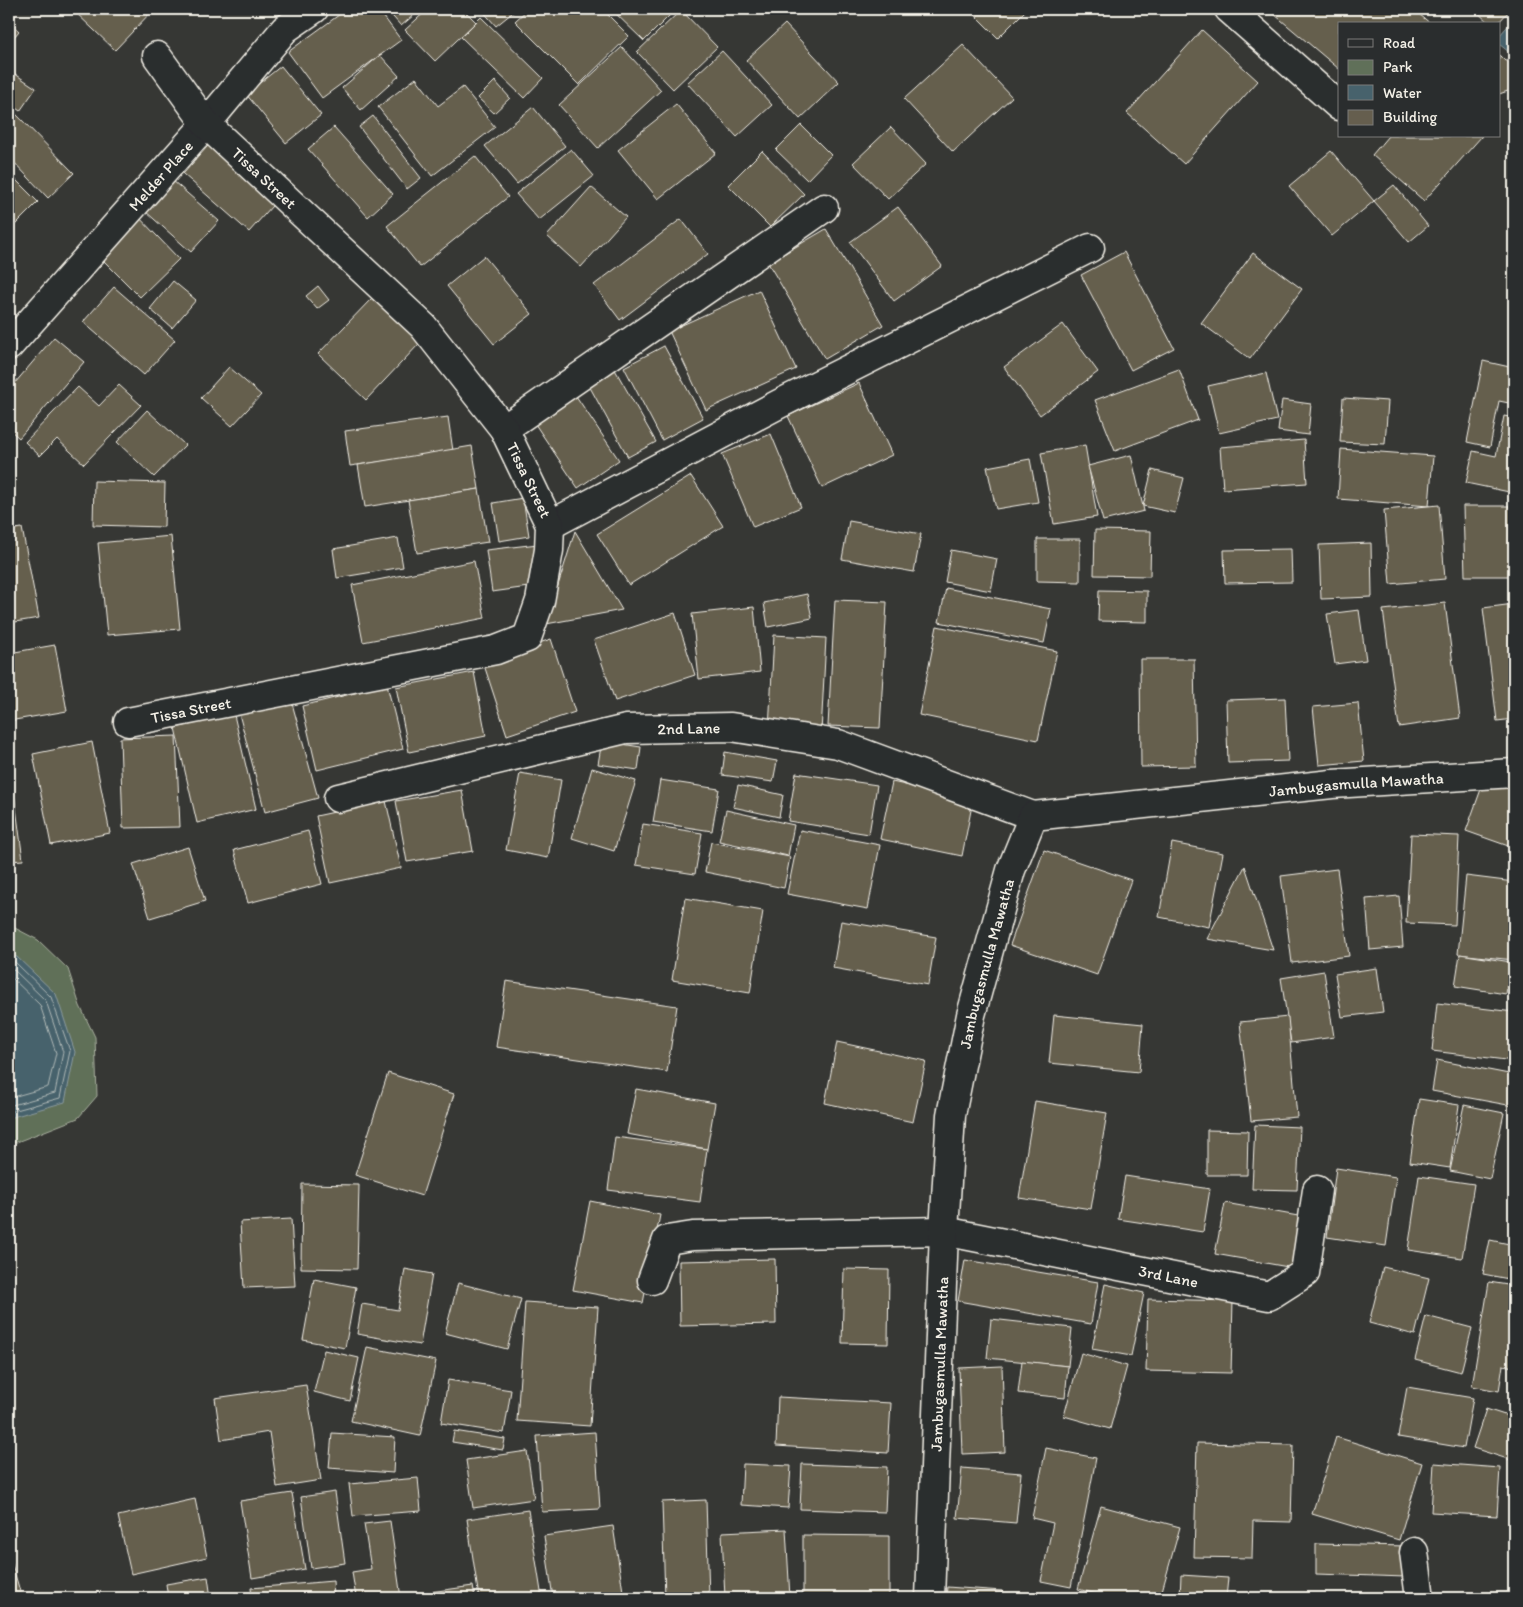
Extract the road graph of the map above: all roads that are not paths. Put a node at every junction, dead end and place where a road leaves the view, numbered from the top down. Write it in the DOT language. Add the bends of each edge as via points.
graph roads {
  1 [pos="314,9"];
  2 [pos="1229,9"];
  3 [pos="157,56"];
  4 [pos="1338,105"];
  5 [pos="206,124"];
  6 [pos="824,208"];
  7 [pos="1090,248"];
  8 [pos="9,346"];
  9 [pos="504,429"];
  10 [pos="550,525"];
  11 [pos="128,722"];
  12 [pos="1514,774"];
  13 [pos="338,798"];
  14 [pos="1033,816"];
  15 [pos="1317,1190"];
  16 [pos="944,1231"];
  17 [pos="652,1280"];
  18 [pos="1414,1552"];
  19 [pos="930,1598"];
  20 [pos="1420,1598"];
  1 -- 5 [label="street, Melder Place" via="285,29"];
  2 -- 4 [label="street"];
  3 -- 5 [label="street, Tissa Street"];
  5 -- 8 [label="street, Melder Place"];
  5 -- 9 [label="street, Tissa Street" via="423,326"];
  6 -- 9 [label="street"];
  7 -- 10 [label="street" via="779,404"];
  9 -- 10 [label="street, Tissa Street"];
  10 -- 11 [label="street, Tissa Street" via="550,550 540,601 527,638 496,650"];
  12 -- 14 [label="street, Jambugasmulla Mawatha" via="1332,784"];
  13 -- 14 [label="street, 2nd Lane" via="626,729 731,727 838,744"];
  14 -- 16 [label="street, Jambugasmulla Mawatha" via="1011,870 971,1015 951,1115"];
  15 -- 16 [label="street, 3rd Lane" via="1305,1273 1269,1296"];
  16 -- 17 [label="street, 3rd Lane" via="693,1236 667,1240"];
  16 -- 19 [label="street, Jambugasmulla Mawatha"];
  18 -- 20 [label="street"];
}
